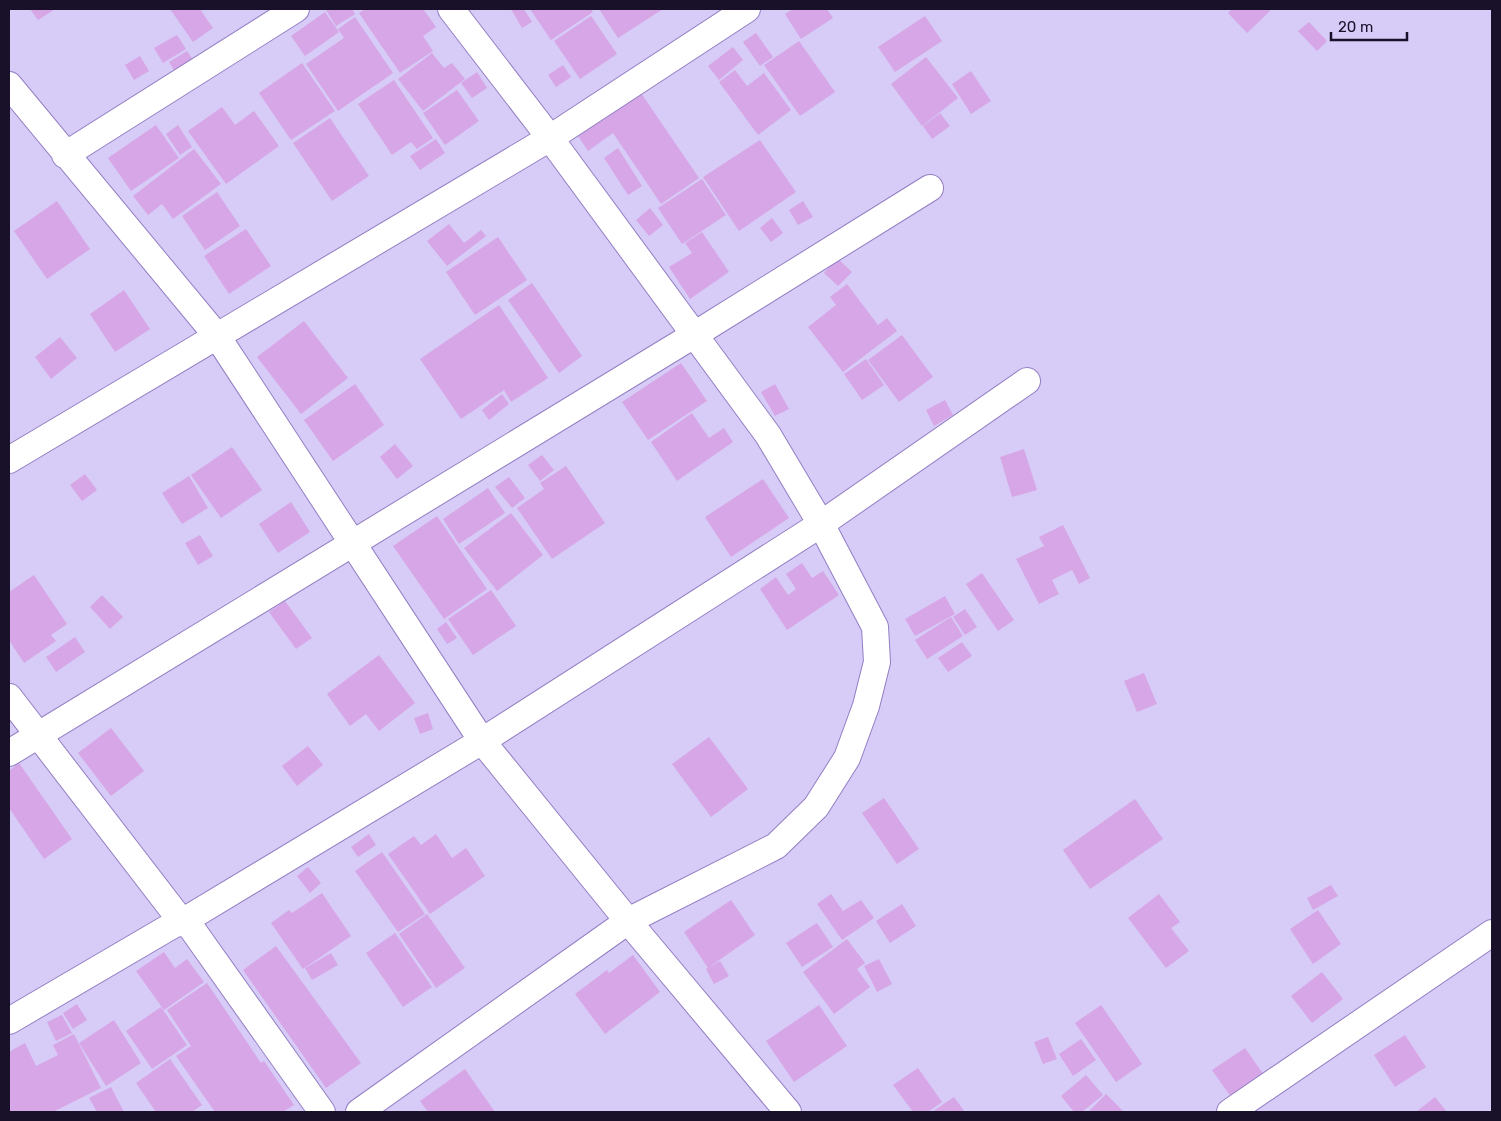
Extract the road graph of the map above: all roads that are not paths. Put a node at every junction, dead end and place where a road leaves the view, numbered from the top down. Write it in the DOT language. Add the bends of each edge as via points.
graph roads {
  1 [pos="296,9"];
  2 [pos="451,9"];
  3 [pos="747,9"];
  4 [pos="9,85"];
  5 [pos="550,138"];
  6 [pos="65,155"];
  7 [pos="930,188"];
  8 [pos="694,335"];
  9 [pos="217,336"];
  10 [pos="1027,382"];
  11 [pos="9,460"];
  12 [pos="821,524"];
  13 [pos="350,543"];
  14 [pos="9,697"];
  15 [pos="39,734"];
  16 [pos="482,741"];
  17 [pos="9,752"];
  18 [pos="628,921"];
  19 [pos="182,922"];
  20 [pos="1492,933"];
  21 [pos="9,1021"];
  22 [pos="322,1112"];
  23 [pos="359,1112"];
  24 [pos="788,1112"];
  25 [pos="1230,1112"];
  1 -- 6 [label="street"];
  2 -- 5 [label="street"];
  3 -- 5 [label="street"];
  4 -- 6 [label="street"];
  5 -- 8 [label="street"];
  5 -- 9 [label="street"];
  6 -- 9 [label="street"];
  7 -- 8 [label="street"];
  8 -- 12 [label="street" via="768,435"];
  8 -- 13 [label="street"];
  9 -- 11 [label="street"];
  9 -- 13 [label="street"];
  10 -- 12 [label="street"];
  12 -- 16 [label="street"];
  12 -- 18 [label="street" via="875,627 877,662 866,706 847,758 816,807 776,846"];
  13 -- 15 [label="street"];
  13 -- 16 [label="street"];
  14 -- 15 [label="street"];
  15 -- 17 [label="street"];
  15 -- 19 [label="street"];
  16 -- 18 [label="street"];
  16 -- 19 [label="street"];
  18 -- 23 [label="street"];
  18 -- 24 [label="street"];
  19 -- 21 [label="street"];
  19 -- 22 [label="street" via="190,926"];
  20 -- 25 [label="street"];
}
